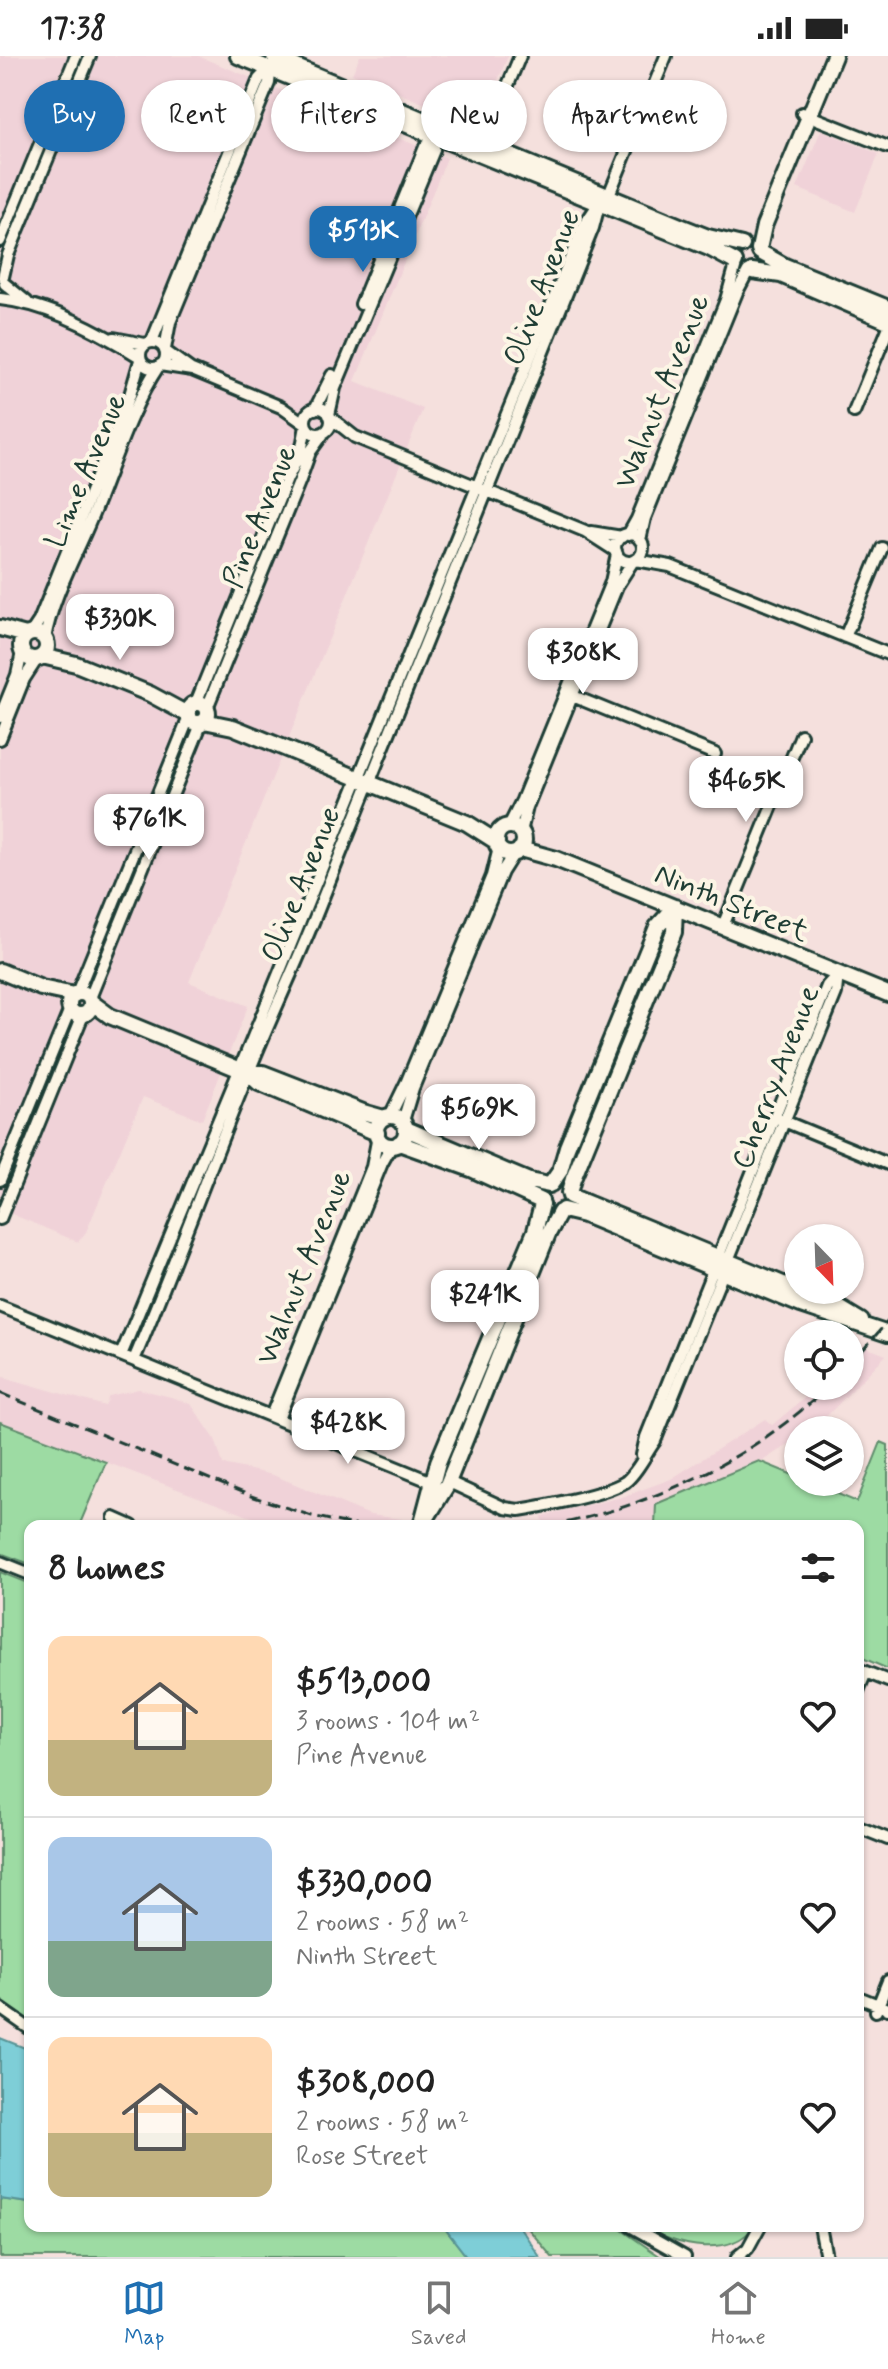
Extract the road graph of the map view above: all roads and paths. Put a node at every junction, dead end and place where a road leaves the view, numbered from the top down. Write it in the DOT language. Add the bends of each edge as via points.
graph roads {
  1 [pos="76,56"];
  2 [pos="90,56"];
  3 [pos="238,56"];
  4 [pos="520,56"];
  5 [pos="666,56"];
  6 [pos="825,56"];
  7 [pos="834,56"];
  8 [pos="273,60"];
  9 [pos="510,80"];
  10 [pos="806,115"];
  11 [pos="421,124"];
  12 [pos="888,147"];
  13 [pos="423,152"];
  14 [pos="433,152"];
  15 [pos="488,152"];
  16 [pos="604,201"];
  17 [pos="0,241"];
  18 [pos="752,248"];
  19 [pos="743,267"];
  20 [pos="3,278"];
  21 [pos="0,299"];
  22 [pos="31,305"];
  23 [pos="888,308"];
  24 [pos="888,321"];
  25 [pos="888,329"];
  26 [pos="108,336"];
  27 [pos="148,343"];
  28 [pos="165,350"];
  29 [pos="140,358"];
  30 [pos="159,366"];
  31 [pos="192,370"];
  32 [pos="281,407"];
  33 [pos="314,409"];
  34 [pos="854,412"];
  35 [pos="330,417"];
  36 [pos="305,425"];
  37 [pos="324,433"];
  38 [pos="355,437"];
  39 [pos="482,489"];
  40 [pos="585,531"];
  41 [pos="625,536"];
  42 [pos="642,543"];
  43 [pos="882,548"];
  44 [pos="616,552"];
  45 [pos="634,561"];
  46 [pos="670,566"];
  47 [pos="239,596"];
  48 [pos="252,601"];
  49 [pos="0,628"];
  50 [pos="0,635"];
  51 [pos="845,637"];
  52 [pos="25,642"];
  53 [pos="43,650"];
  54 [pos="888,654"];
  55 [pos="569,694"];
  56 [pos="198,713"];
  57 [pos="0,717"];
  58 [pos="801,735"];
  59 [pos="0,739"];
  60 [pos="715,754"];
  61 [pos="362,780"];
  62 [pos="157,797"];
  63 [pos="169,801"];
  64 [pos="511,840"];
  65 [pos="675,907"];
  66 [pos="723,926"];
  67 [pos="0,971"];
  68 [pos="838,974"];
  69 [pos="888,994"];
  70 [pos="628,998"];
  71 [pos="644,1004"];
  72 [pos="79,1007"];
  73 [pos="243,1071"];
  74 [pos="587,1097"];
  75 [pos="603,1104"];
  76 [pos="774,1117"];
  77 [pos="396,1121"];
  78 [pos="786,1122"];
  79 [pos="377,1134"];
  80 [pos="396,1144"];
  81 [pos="888,1164"];
  82 [pos="0,1180"];
  83 [pos="550,1185"];
  84 [pos="570,1194"];
  85 [pos="542,1202"];
  86 [pos="562,1211"];
  87 [pos="0,1219"];
  88 [pos="720,1265"];
  89 [pos="516,1294"];
  90 [pos="0,1306"];
  91 [pos="888,1334"];
  92 [pos="121,1355"];
  93 [pos="134,1360"];
  94 [pos="274,1418"];
  95 [pos="442,1484"];
  96 [pos="114,1518"];
  97 [pos="118,1520"];
  98 [pos="424,1520"];
  99 [pos="0,1562"];
  100 [pos="24,1572"];
  101 [pos="864,1671"];
  102 [pos="888,1681"];
  103 [pos="864,1829"];
  104 [pos="888,1839"];
  105 [pos="888,1981"];
  106 [pos="0,2008"];
  107 [pos="881,2009"];
  108 [pos="888,2016"];
  109 [pos="24,2025"];
  110 [pos="641,2232"];
  111 [pos="757,2232"];
  112 [pos="821,2232"];
  113 [pos="685,2257"];
  114 [pos="737,2257"];
  115 [pos="826,2257"];
  1 -- 17 [label="street"];
  2 -- 20 [label="street"];
  3 -- 8 [label="street"];
  4 -- 9 [label="street"];
  5 -- 16 [label="street, Olive Avenue"];
  6 -- 10 [label="street"];
  7 -- 10 [label="street"];
  8 -- 11 [label="street"];
  8 -- 27 [label="street" via="259,79"];
  8 -- 28 [label="street" via="269,83 170,322"];
  10 -- 12 [label="street"];
  10 -- 18 [label="street"];
  13 -- 33 [label="street, Pine Avenue" via="328,387"];
  14 -- 35 [label="street, Pine Avenue" via="335,388"];
  15 -- 16 [label="street"];
  16 -- 18 [label="street"];
  16 -- 19 [label="street"];
  16 -- 39 [label="street, Olive Avenue" via="583,227"];
  18 -- 19 [label="street" via="736,250"];
  18 -- 19 [label="street" via="761,261"];
  18 -- 23 [label="street"];
  19 -- 24 [label="street" via="791,279"];
  19 -- 41 [label="street, Walnut Avenue"];
  19 -- 42 [label="street, Walnut Avenue" via="645,518"];
  20 -- 21 [label="street"];
  20 -- 22 [label="street"];
  21 -- 22 [label="street"];
  22 -- 26 [label="street"];
  25 -- 34 [label="street"];
  26 -- 27 [label="street"];
  26 -- 29 [label="street"];
  27 -- 28 [label="street" via="159,343"];
  27 -- 29 [label="street"];
  28 -- 30 [label="street"];
  28 -- 31 [label="street"];
  29 -- 30 [label="street" via="149,367"];
  29 -- 52 [label="street, Lime Avenue" via="125,409 39,621"];
  30 -- 31 [label="street"];
  30 -- 53 [label="street, Lime Avenue" via="69,570"];
  31 -- 32 [label="street"];
  32 -- 33 [label="street"];
  32 -- 36 [label="street"];
  33 -- 35 [label="street" via="323,409"];
  33 -- 36 [label="street" via="306,415"];
  35 -- 37 [label="street"];
  35 -- 38 [label="street"];
  36 -- 37 [label="street" via="311,433"];
  36 -- 47 [label="street, Pine Avenue" via="301,452"];
  37 -- 38 [label="street"];
  37 -- 48 [label="street, Pine Avenue" via="307,457"];
  38 -- 39 [label="street"];
  39 -- 40 [label="street"];
  39 -- 61 [label="street, Olive Avenue"];
  40 -- 41 [label="street"];
  40 -- 44 [label="street"];
  41 -- 42 [label="street"];
  41 -- 44 [label="street"];
  42 -- 45 [label="street" via="642,554"];
  42 -- 46 [label="street"];
  43 -- 51 [label="street"];
  44 -- 45 [label="street" via="622,560"];
  44 -- 55 [label="street" via="611,582"];
  45 -- 46 [label="street"];
  45 -- 55 [label="street" via="617,586"];
  46 -- 51 [label="street"];
  47 -- 48 [label="street"];
  47 -- 56 [label="street, Pine Avenue"];
  48 -- 56 [label="street, Pine Avenue"];
  49 -- 52 [label="street"];
  50 -- 52 [label="street"];
  51 -- 54 [label="street"];
  52 -- 53 [label="street" via="28,658"];
  52 -- 53 [label="street" via="39,633"];
  52 -- 57 [label="street, Lime Avenue"];
  53 -- 56 [label="street, Ninth Street"];
  53 -- 59 [label="street, Lime Avenue" via="24,679"];
  55 -- 60 [label="street"];
  55 -- 64 [label="street"];
  56 -- 61 [label="street, Ninth Street"];
  56 -- 62 [label="street, Pine Avenue"];
  56 -- 63 [label="street, Pine Avenue"];
  58 -- 66 [label="street"];
  61 -- 64 [label="street, Ninth Street"];
  61 -- 73 [label="street, Olive Avenue" via="321,902"];
  62 -- 63 [label="street"];
  62 -- 72 [label="street, Pine Avenue"];
  63 -- 72 [label="street, Pine Avenue"];
  64 -- 65 [label="street, Ninth Street"];
  64 -- 77 [label="street"];
  65 -- 66 [label="street, Ninth Street"];
  65 -- 70 [label="street" via="657,927"];
  65 -- 71 [label="street" via="674,932"];
  66 -- 68 [label="street, Ninth Street"];
  67 -- 72 [label="street"];
  68 -- 69 [label="street, Ninth Street"];
  68 -- 76 [label="street, Cherry Avenue" via="827,986"];
  68 -- 78 [label="street, Cherry Avenue" via="836,993"];
  70 -- 71 [label="street"];
  70 -- 74 [label="street"];
  71 -- 75 [label="street"];
  72 -- 73 [label="street"];
  72 -- 82 [label="street, Pine Avenue" via="64,1023"];
  72 -- 87 [label="street, Pine Avenue"];
  73 -- 77 [label="street" via="263,1073"];
  73 -- 79 [label="street" via="259,1083"];
  73 -- 92 [label="street, Olive Avenue"];
  73 -- 93 [label="street, Olive Avenue" via="207,1182"];
  74 -- 75 [label="street"];
  74 -- 83 [label="street" via="562,1167"];
  75 -- 84 [label="street"];
  76 -- 78 [label="street"];
  76 -- 88 [label="street, Cherry Avenue"];
  77 -- 79 [label="street" via="378,1124"];
  77 -- 80 [label="street" via="404,1137"];
  77 -- 83 [label="street" via="529,1181"];
  78 -- 81 [label="street"];
  78 -- 88 [label="street, Cherry Avenue"];
  79 -- 80 [label="street" via="384,1143"];
  79 -- 94 [label="street, Walnut Avenue" via="372,1167"];
  80 -- 85 [label="street" via="471,1169"];
  80 -- 94 [label="street, Walnut Avenue" via="382,1163"];
  83 -- 84 [label="street" via="564,1186"];
  83 -- 85 [label="street" via="542,1192"];
  84 -- 86 [label="street"];
  84 -- 88 [label="street"];
  85 -- 86 [label="street" via="548,1210"];
  85 -- 89 [label="street"];
  86 -- 88 [label="street"];
  86 -- 89 [label="street"];
  88 -- 91 [label="street" via="833,1317"];
  88 -- 95 [label="street, Cherry Avenue" via="655,1441 634,1473 620,1484 511,1510"];
  89 -- 95 [label="street"];
  90 -- 92 [label="street, Cherry Avenue"];
  92 -- 93 [label="street, Cherry Avenue"];
  93 -- 94 [label="street, Cherry Avenue"];
  94 -- 95 [label="street, Cherry Avenue"];
  95 -- 98 [label="street"];
  96 -- 97 [label="street"];
  99 -- 100 [label="street"];
  101 -- 102 [label="street"];
  103 -- 104 [label="street"];
  105 -- 107 [label="street"];
  106 -- 109 [label="street"];
  107 -- 108 [label="street"];
  110 -- 113 [label="street"];
  111 -- 114 [label="street"];
  112 -- 115 [label="street"];
}
